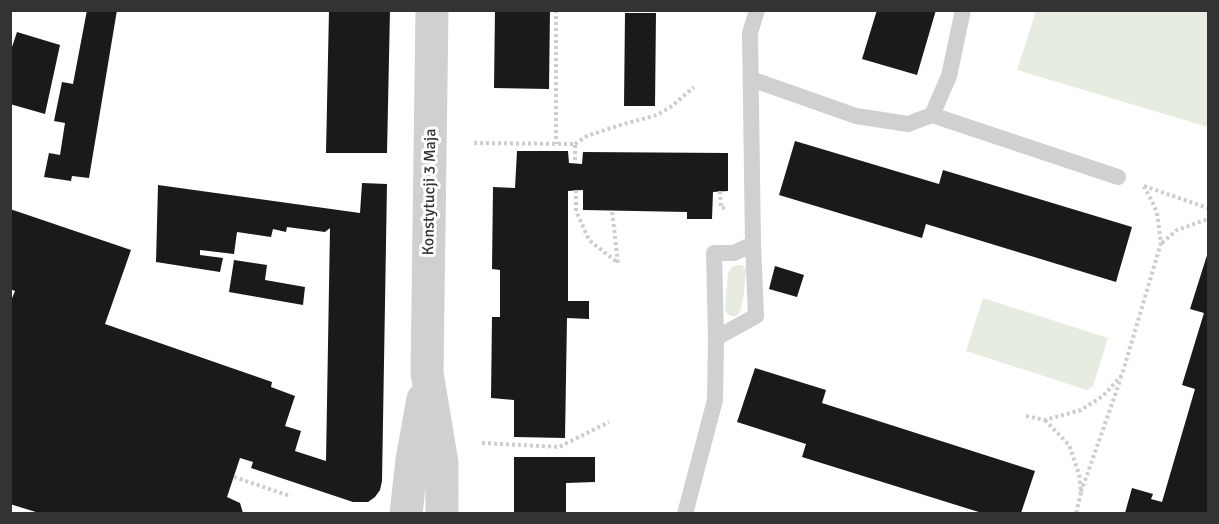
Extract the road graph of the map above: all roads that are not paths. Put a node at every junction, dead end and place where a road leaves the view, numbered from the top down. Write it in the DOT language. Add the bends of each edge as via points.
graph roads {
  1 [pos="432,10"];
  2 [pos="757,10"];
  3 [pos="963,10"];
  4 [pos="751,79"];
  5 [pos="932,115"];
  6 [pos="1118,177"];
  7 [pos="753,244"];
  8 [pos="716,338"];
  9 [pos="428,373"];
  10 [pos="406,513"];
  11 [pos="442,513"];
  12 [pos="685,513"];
  1 -- 9 [label="street, Konstytucji 3 Maja"];
  2 -- 4 [label="lane" via="750,33"];
  3 -- 5 [label="lane" via="949,76"];
  4 -- 5 [label="lane" via="856,116 908,124"];
  4 -- 7 [label="lane"];
  5 -- 6 [label="lane"];
  7 -- 8 [label="lane" via="756,316"];
  7 -- 8 [label="lane" via="734,253 714,254"];
  8 -- 12 [label="lane" via="714,400"];
  9 -- 10 [label="street, Konstytucji 3 Maja"];
  9 -- 11 [label="street, Konstytucji 3 Maja" via="442,463"];
}
